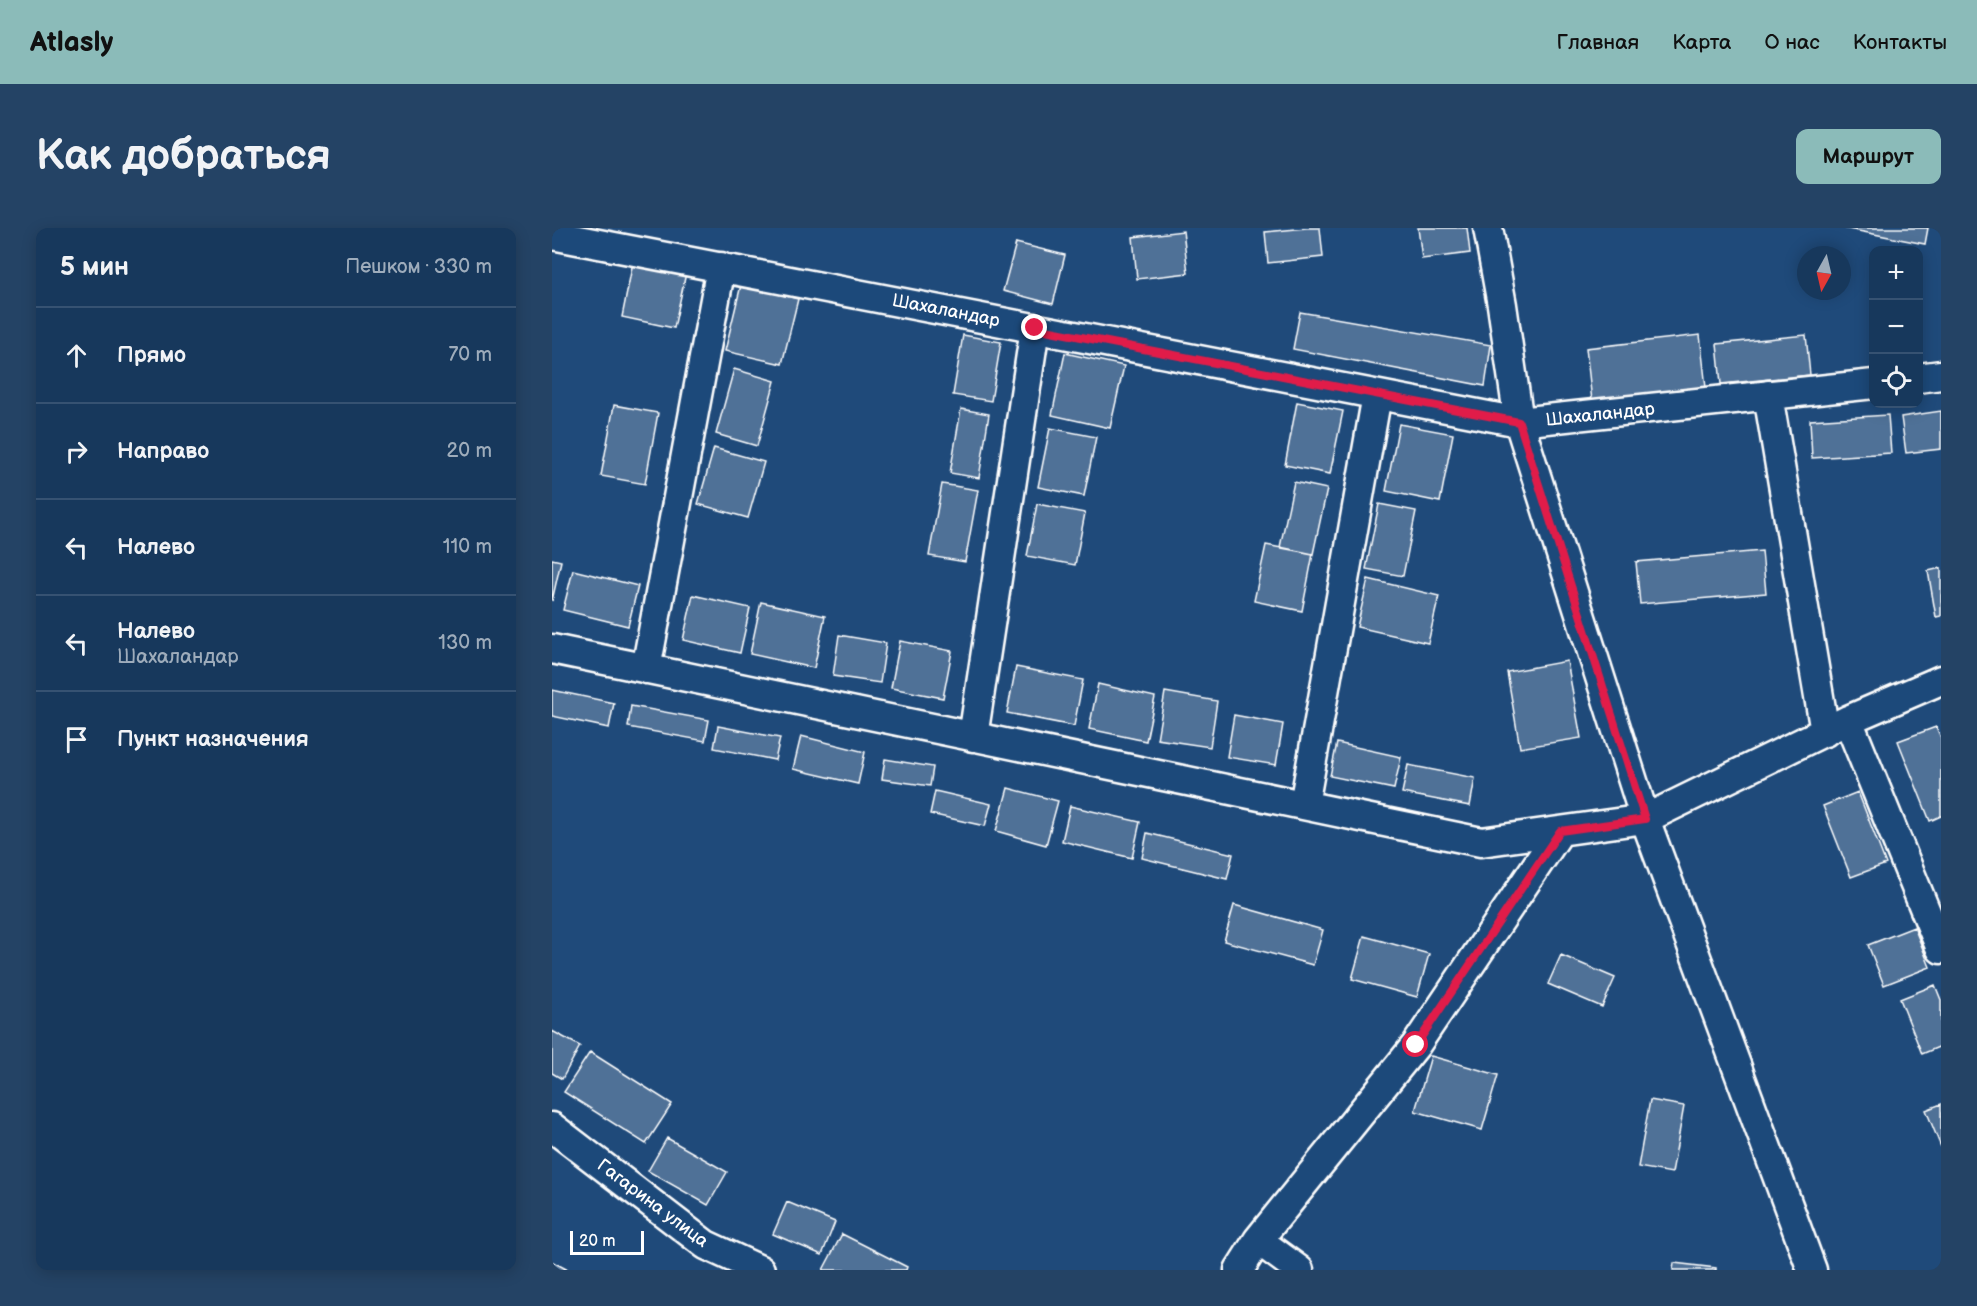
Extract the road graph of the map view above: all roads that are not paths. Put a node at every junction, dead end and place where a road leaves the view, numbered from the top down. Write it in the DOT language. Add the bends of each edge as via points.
graph roads {
  1 [pos="1488,228"];
  2 [pos="552,235"];
  3 [pos="721,267"];
  4 [pos="1035,328"];
  5 [pos="1941,375"];
  6 [pos="1923,377"];
  7 [pos="1869,385"];
  8 [pos="1377,394"];
  9 [pos="1768,395"];
  10 [pos="1519,422"];
  11 [pos="552,649"];
  12 [pos="646,669"];
  13 [pos="1941,680"];
  14 [pos="1837,726"];
  15 [pos="973,737"];
  16 [pos="1304,805"];
  17 [pos="1645,819"];
  18 [pos="1560,831"];
  19 [pos="1941,950"];
  20 [pos="552,1127"];
  21 [pos="1258,1240"];
  22 [pos="760,1270"];
  23 [pos="1239,1270"];
  24 [pos="1299,1270"];
  25 [pos="1812,1270"];
  1 -- 10 [label="street"];
  2 -- 3 [label="street, Шахаландар"];
  3 -- 4 [label="street, Шахаландар"];
  3 -- 12 [label="street"];
  4 -- 8 [label="street, Шахаландар"];
  4 -- 15 [label="street"];
  5 -- 6 [label="street"];
  7 -- 9 [label="street, Шахаландар"];
  8 -- 10 [label="street, Шахаландар"];
  8 -- 16 [label="street"];
  9 -- 10 [label="street, Шахаландар"];
  9 -- 14 [label="street"];
  10 -- 17 [label="street"];
  11 -- 12 [label="street"];
  12 -- 15 [label="street"];
  13 -- 14 [label="street"];
  14 -- 17 [label="street"];
  14 -- 19 [label="street"];
  15 -- 16 [label="street"];
  16 -- 18 [label="street" via="1481,842"];
  17 -- 18 [label="street"];
  17 -- 25 [label="street"];
  18 -- 21 [label="street" via="1416,1045"];
  20 -- 22 [label="street, Гагарина улица" via="706,1245"];
  21 -- 23 [label="street"];
  21 -- 24 [label="street"];
}
